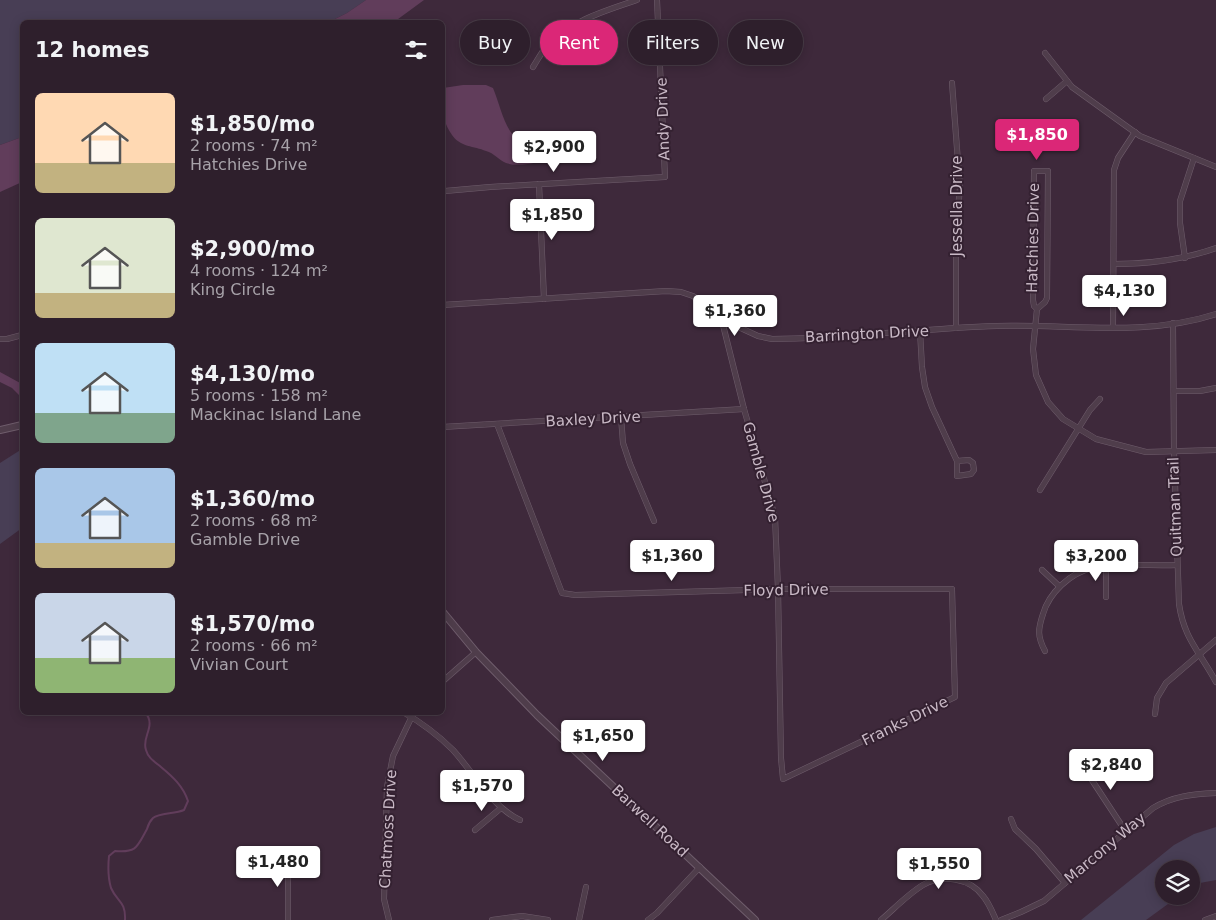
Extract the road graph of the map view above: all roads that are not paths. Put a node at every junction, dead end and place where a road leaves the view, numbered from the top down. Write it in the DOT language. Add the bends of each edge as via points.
graph roads {
  1 [pos="637,0"];
  2 [pos="658,0"];
  3 [pos="1045,53"];
  4 [pos="533,67"];
  5 [pos="1067,81"];
  6 [pos="952,83"];
  7 [pos="1046,99"];
  8 [pos="1134,132"];
  9 [pos="1194,158"];
  10 [pos="1216,167"];
  11 [pos="539,184"];
  12 [pos="445,191"];
  13 [pos="1216,248"];
  14 [pos="1185,258"];
  15 [pos="1114,264"];
  16 [pos="544,299"];
  17 [pos="445,305"];
  18 [pos="1037,309"];
  19 [pos="1216,314"];
  20 [pos="721,317"];
  21 [pos="1173,323"];
  22 [pos="1034,326"];
  23 [pos="1114,327"];
  24 [pos="956,328"];
  25 [pos="920,331"];
  26 [pos="20,336"];
  27 [pos="0,339"];
  28 [pos="1216,388"];
  29 [pos="1174,391"];
  30 [pos="1100,398"];
  31 [pos="744,409"];
  32 [pos="621,417"];
  33 [pos="497,424"];
  34 [pos="20,425"];
  35 [pos="445,427"];
  36 [pos="0,430"];
  37 [pos="1078,430"];
  38 [pos="1216,450"];
  39 [pos="1174,452"];
  40 [pos="957,461"];
  41 [pos="1040,490"];
  42 [pos="654,521"];
  43 [pos="1177,565"];
  44 [pos="1106,566"];
  45 [pos="1042,570"];
  46 [pos="1059,586"];
  47 [pos="778,589"];
  48 [pos="952,589"];
  49 [pos="1106,598"];
  50 [pos="445,616"];
  51 [pos="1216,640"];
  52 [pos="1045,651"];
  53 [pos="476,652"];
  54 [pos="1199,655"];
  55 [pos="445,679"];
  56 [pos="1216,682"];
  57 [pos="1155,714"];
  58 [pos="413,715"];
  59 [pos="1080,762"];
  60 [pos="783,779"];
  61 [pos="1216,793"];
  62 [pos="502,808"];
  63 [pos="1011,819"];
  64 [pos="520,820"];
  65 [pos="475,830"];
  66 [pos="1126,832"];
  67 [pos="288,855"];
  68 [pos="700,867"];
  69 [pos="1065,883"];
  70 [pos="586,888"];
  71 [pos="1216,916"];
  72 [pos="288,920"];
  73 [pos="389,920"];
  74 [pos="492,920"];
  75 [pos="548,920"];
  76 [pos="579,920"];
  77 [pos="648,920"];
  78 [pos="756,920"];
  79 [pos="881,920"];
  80 [pos="996,920"];
  81 [pos="1001,920"];
  82 [pos="1205,920"];
  1 -- 4 [label="street" via="582,20 562,32"];
  2 -- 11 [label="street, Andy Drive" via="665,177"];
  3 -- 5 [label="street"];
  5 -- 7 [label="street"];
  5 -- 8 [label="street"];
  6 -- 24 [label="street, Jessella Drive" via="960,188 956,228"];
  8 -- 9 [label="street"];
  8 -- 15 [label="street" via="1114,170"];
  9 -- 10 [label="street"];
  9 -- 14 [label="street" via="1180,201"];
  11 -- 12 [label="street"];
  11 -- 16 [label="street"];
  13 -- 14 [label="street"];
  14 -- 15 [label="street"];
  15 -- 23 [label="street"];
  16 -- 17 [label="street, Barrington Drive"];
  16 -- 20 [label="street, Barrington Drive" via="681,292 699,299"];
  18 -- 18 [label="street, Hatchies Drive" via="1047,298 1048,171 1034,171 1033,300"];
  18 -- 22 [label="street, Hatchies Drive"];
  19 -- 21 [label="street, Barrington Drive"];
  20 -- 25 [label="street, Barrington Drive" via="748,332 772,338"];
  20 -- 31 [label="street, Gamble Drive"];
  21 -- 23 [label="street, Barrington Drive"];
  21 -- 29 [label="street, Quitman Trail"];
  22 -- 23 [label="street, Barrington Drive"];
  22 -- 24 [label="street, Barrington Drive"];
  22 -- 37 [label="street, Hatchies Drive" via="1034,360 1041,388 1056,412"];
  24 -- 25 [label="street, Barrington Drive"];
  25 -- 40 [label="street" via="925,387"];
  26 -- 27 [label="street"];
  28 -- 29 [label="street"];
  29 -- 39 [label="street, Quitman Trail"];
  30 -- 37 [label="street"];
  31 -- 32 [label="street, Baxley Drive"];
  31 -- 47 [label="street, Gamble Drive" via="775,517"];
  32 -- 33 [label="street, Baxley Drive"];
  32 -- 42 [label="street" via="623,444"];
  33 -- 35 [label="street, Baxley Drive"];
  33 -- 47 [label="street, Floyd Drive" via="562,593"];
  34 -- 36 [label="street"];
  37 -- 39 [label="street, Hatchies Drive" via="1096,439 1146,452"];
  37 -- 41 [label="street"];
  38 -- 39 [label="street, Hatchies Drive"];
  39 -- 43 [label="street, Quitman Trail"];
  40 -- 40 [label="street" via="957,476 971,474 974,470 969,460"];
  43 -- 44 [label="street"];
  43 -- 54 [label="street, Quitman Trail" via="1180,615 1188,638"];
  44 -- 46 [label="street" via="1090,568"];
  44 -- 49 [label="street"];
  45 -- 46 [label="street"];
  46 -- 52 [label="street" via="1045,607 1038,629"];
  47 -- 48 [label="street, Floyd Drive"];
  47 -- 60 [label="street, Gamble Drive"];
  48 -- 60 [label="street, Franks Drive" via="955,697"];
  50 -- 53 [label="street, Barwell Road"];
  51 -- 54 [label="street"];
  53 -- 55 [label="street"];
  53 -- 68 [label="street, Barwell Road" via="537,715"];
  54 -- 56 [label="street, Quitman Trail"];
  54 -- 57 [label="street" via="1159,691"];
  58 -- 62 [label="street" via="453,750"];
  58 -- 73 [label="street, Chatmoss Drive" via="393,756 387,787 384,899"];
  59 -- 66 [label="street"];
  61 -- 66 [label="street, Marcony Way" via="1187,795 1166,801"];
  62 -- 64 [label="street"];
  62 -- 65 [label="street"];
  63 -- 69 [label="street" via="1015,829"];
  66 -- 69 [label="street, Marcony Way"];
  67 -- 72 [label="street"];
  68 -- 77 [label="street"];
  68 -- 78 [label="street, Barwell Road"];
  69 -- 81 [label="street, Marcony Way" via="1044,901"];
  70 -- 76 [label="street"];
  71 -- 82 [label="street"];
  74 -- 75 [label="street" via="522,916"];
  79 -- 80 [label="street" via="922,886 936,880 951,879 980,891"];
}
